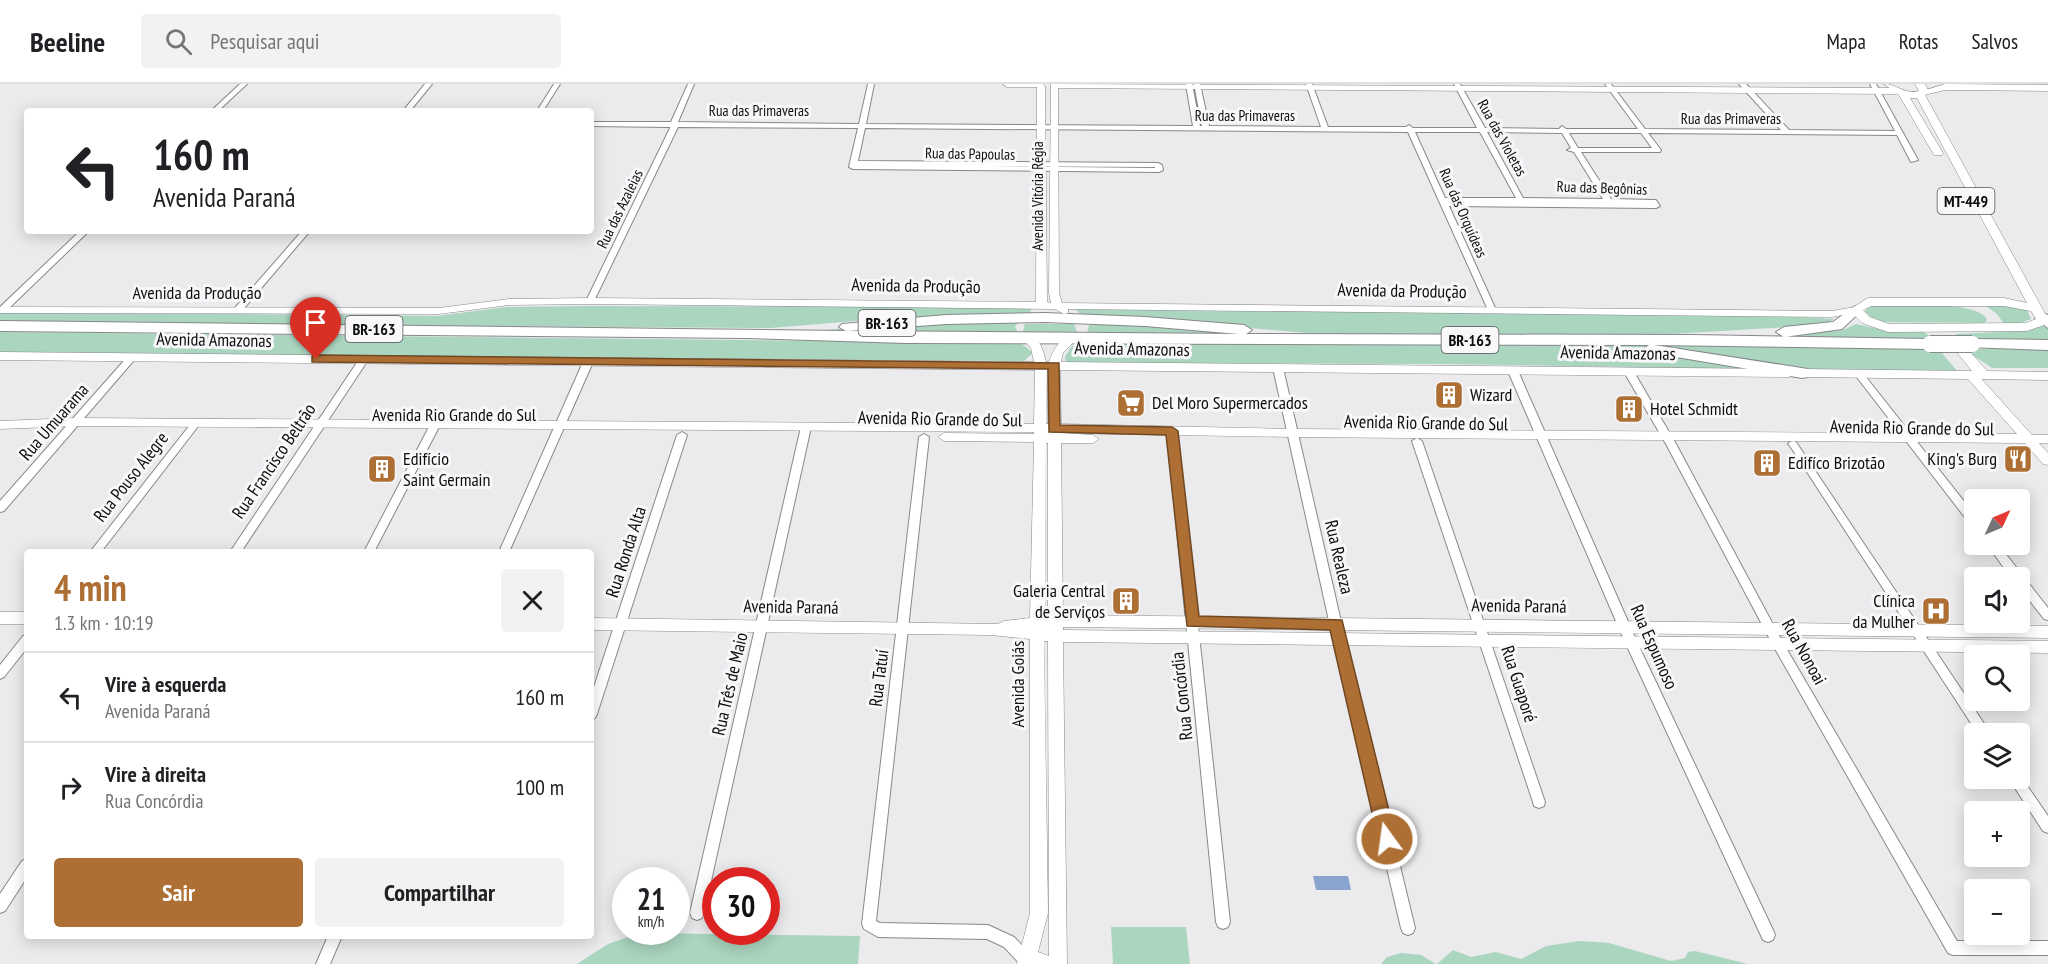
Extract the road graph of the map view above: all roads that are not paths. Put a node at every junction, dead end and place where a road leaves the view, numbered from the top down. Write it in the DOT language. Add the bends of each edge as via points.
graph roads {
  1 [pos="236,84"];
  2 [pos="244,84"];
  3 [pos="423,84"];
  4 [pos="429,84"];
  5 [pos="557,84"];
  6 [pos="564,84"];
  7 [pos="691,84"];
  8 [pos="696,84"];
  9 [pos="872,84"];
  10 [pos="879,84"];
  11 [pos="1007,84"];
  12 [pos="1193,84"];
  13 [pos="1039,85"];
  14 [pos="1056,85"];
  15 [pos="1306,85"];
  16 [pos="1461,85"];
  17 [pos="1606,86"];
  18 [pos="1747,86"];
  19 [pos="1874,86"];
  20 [pos="2048,88"];
  21 [pos="1896,90"];
  22 [pos="1921,90"];
  23 [pos="210,108"];
  24 [pos="217,108"];
  25 [pos="403,108"];
  26 [pos="409,108"];
  27 [pos="542,108"];
  28 [pos="548,108"];
  29 [pos="594,122"];
  30 [pos="677,124"];
  31 [pos="866,124"];
  32 [pos="1041,126"];
  33 [pos="1053,126"];
  34 [pos="1196,127"];
  35 [pos="1205,127"];
  36 [pos="1322,128"];
  37 [pos="1413,129"];
  38 [pos="1485,129"];
  39 [pos="1560,130"];
  40 [pos="1639,130"];
  41 [pos="1789,131"];
  42 [pos="1899,132"];
  43 [pos="1573,150"];
  44 [pos="1914,160"];
  45 [pos="1041,166"];
  46 [pos="1053,167"];
  47 [pos="1158,167"];
  48 [pos="1446,202"];
  49 [pos="1525,202"];
  50 [pos="82,234"];
  51 [pos="303,234"];
  52 [pos="590,301"];
  53 [pos="1961,302"];
  54 [pos="2004,302"];
  55 [pos="1042,305"];
  56 [pos="1057,305"];
  57 [pos="1,310"];
  58 [pos="1495,310"];
  59 [pos="237,311"];
  60 [pos="1852,314"];
  61 [pos="2044,316"];
  62 [pos="1027,319"];
  63 [pos="1076,320"];
  64 [pos="0,326"];
  65 [pos="1998,327"];
  66 [pos="747,333"];
  67 [pos="1027,337"];
  68 [pos="1072,337"];
  69 [pos="1339,340"];
  70 [pos="1692,340"];
  71 [pos="1946,340"];
  72 [pos="1602,341"];
  73 [pos="2048,345"];
  74 [pos="0,356"];
  75 [pos="132,357"];
  76 [pos="363,360"];
  77 [pos="588,362"];
  78 [pos="1048,366"];
  79 [pos="1278,368"];
  80 [pos="1513,370"];
  81 [pos="1629,372"];
  82 [pos="1803,373"];
  83 [pos="1859,374"];
  84 [pos="1978,376"];
  85 [pos="2048,376"];
  86 [pos="6,425"];
  87 [pos="73,426"];
  88 [pos="193,427"];
  89 [pos="317,428"];
  90 [pos="434,429"];
  91 [pos="558,430"];
  92 [pos="805,431"];
  93 [pos="1038,434"];
  94 [pos="1054,434"];
  95 [pos="682,435"];
  96 [pos="1172,435"];
  97 [pos="924,436"];
  98 [pos="1292,436"];
  99 [pos="1545,439"];
  100 [pos="1669,440"];
  101 [pos="1417,441"];
  102 [pos="1914,442"];
  103 [pos="2042,443"];
  104 [pos="1793,444"];
  105 [pos="2048,461"];
  106 [pos="0,508"];
  107 [pos="1964,508"];
  108 [pos="97,549"];
  109 [pos="237,549"];
  110 [pos="371,549"];
  111 [pos="505,549"];
  112 [pos="2000,555"];
  113 [pos="2010,567"];
  114 [pos="2030,593"];
  115 [pos="2048,616"];
  116 [pos="0,618"];
  117 [pos="24,618"];
  118 [pos="594,624"];
  119 [pos="620,625"];
  120 [pos="1481,625"];
  121 [pos="762,626"];
  122 [pos="1625,627"];
  123 [pos="903,628"];
  124 [pos="1037,628"];
  125 [pos="1055,628"];
  126 [pos="1770,629"];
  127 [pos="1193,630"];
  128 [pos="1916,631"];
  129 [pos="1338,632"];
  130 [pos="2048,632"];
  131 [pos="1486,641"];
  132 [pos="1631,642"];
  133 [pos="24,643"];
  134 [pos="1778,644"];
  135 [pos="1926,646"];
  136 [pos="2048,647"];
  137 [pos="0,674"];
  138 [pos="594,705"];
  139 [pos="1978,723"];
  140 [pos="2022,789"];
  141 [pos="1539,802"];
  142 [pos="2048,827"];
  143 [pos="24,870"];
  144 [pos="0,906"];
  145 [pos="697,913"];
  146 [pos="1223,922"];
  147 [pos="1408,928"];
  148 [pos="1768,935"];
  149 [pos="334,939"];
  150 [pos="2048,948"];
  151 [pos="1026,963"];
  152 [pos="323,964"];
  153 [pos="1046,964"];
  154 [pos="1058,964"];
  1 -- 23 [label="street"];
  2 -- 24 [label="street"];
  3 -- 25 [label="street"];
  4 -- 26 [label="street"];
  5 -- 27 [label="street"];
  6 -- 28 [label="street"];
  7 -- 30 [label="street, Rua das Azaleias"];
  8 -- 30 [label="street, Rua das Azaleias"];
  9 -- 31 [label="street"];
  10 -- 31 [label="street"];
  11 -- 13 [label="street"];
  12 -- 14 [label="street"];
  12 -- 15 [label="street"];
  12 -- 34 [label="street"];
  12 -- 35 [label="street"];
  13 -- 14 [label="street"];
  13 -- 32 [label="street, Avenida Vitória Régia"];
  14 -- 33 [label="street, Avenida Vitória Régia"];
  15 -- 16 [label="street"];
  15 -- 36 [label="street"];
  16 -- 17 [label="street"];
  16 -- 38 [label="street, Rua das Violetas"];
  17 -- 18 [label="street"];
  17 -- 40 [label="street"];
  18 -- 19 [label="street"];
  18 -- 41 [label="street"];
  19 -- 21 [label="street"];
  19 -- 42 [label="street"];
  20 -- 22 [label="street"];
  21 -- 22 [label="main road"];
  21 -- 54 [label="main road, MT-449" via="2018,292 2015,299"];
  22 -- 61 [label="main road, MT-449"];
  29 -- 30 [label="street, Rua das Primaveras"];
  30 -- 31 [label="street, Rua das Primaveras"];
  30 -- 52 [label="street, Rua das Azaleias"];
  31 -- 32 [label="street, Rua das Primaveras"];
  31 -- 45 [label="street, Rua das Papoulas" via="857,165"];
  32 -- 33 [label="street, Rua das Primaveras"];
  32 -- 45 [label="street, Avenida Vitória Régia"];
  33 -- 34 [label="street, Rua das Primaveras"];
  33 -- 46 [label="street, Avenida Vitória Régia"];
  34 -- 35 [label="street, Rua das Primaveras"];
  35 -- 36 [label="street, Rua das Primaveras"];
  36 -- 37 [label="street, Rua das Primaveras"];
  37 -- 38 [label="street, Rua das Primaveras"];
  37 -- 48 [label="street, Rua das Orquídeas"];
  38 -- 39 [label="street, Rua das Primaveras"];
  38 -- 49 [label="street, Rua das Violetas"];
  39 -- 40 [label="street, Rua das Primaveras"];
  39 -- 43 [label="street"];
  40 -- 41 [label="street, Rua das Primaveras"];
  40 -- 43 [label="street" via="1653,150"];
  41 -- 42 [label="street, Rua das Primaveras"];
  42 -- 44 [label="street"];
  43 -- 49 [label="street, Rua das Begônias" via="1606,203"];
  45 -- 46 [label="street, Rua das Papoulas"];
  45 -- 55 [label="street, Avenida Vitória Régia"];
  46 -- 47 [label="street, Rua das Papoulas"];
  46 -- 56 [label="street, Avenida Vitória Régia"];
  48 -- 49 [label="street, Rua das Begônias"];
  48 -- 58 [label="street, Rua das Orquídeas"];
  50 -- 57 [label="street"];
  51 -- 59 [label="street"];
  52 -- 55 [label="street, Avenida da Produção"];
  52 -- 59 [label="street, Avenida da Produção" via="509,302 439,311"];
  53 -- 54 [label="main road"];
  53 -- 60 [label="main road" via="1868,302"];
  53 -- 65 [label="main road" via="1992,313"];
  54 -- 61 [label="main road"];
  55 -- 56 [label="street, Avenida da Produção"];
  55 -- 62 [label="street"];
  56 -- 58 [label="street, Avenida da Produção"];
  56 -- 63 [label="street"];
  57 -- 59 [label="street, Avenida da Produção"];
  58 -- 60 [label="street, Avenida da Produção"];
  60 -- 70 [label="highway" via="1830,327"];
  60 -- 71 [label="main road" via="1888,328"];
  61 -- 65 [label="main road" via="2041,323 2027,327"];
  62 -- 63 [label="highway, BR-163"];
  62 -- 66 [label="highway, BR-163" via="908,321"];
  62 -- 67 [label="highway" via="1018,327"];
  63 -- 68 [label="highway" via="1081,330"];
  63 -- 69 [label="highway, BR-163" via="1187,324"];
  64 -- 66 [label="highway, BR-163"];
  65 -- 71 [label="main road"];
  66 -- 67 [label="highway, BR-163"];
  67 -- 68 [label="highway, BR-163"];
  67 -- 78 [label="street"];
  68 -- 69 [label="highway, BR-163"];
  68 -- 78 [label="street"];
  69 -- 72 [label="highway, BR-163"];
  70 -- 71 [label="highway, BR-163"];
  70 -- 72 [label="highway, BR-163"];
  71 -- 73 [label="highway, BR-163"];
  71 -- 84 [label="main road"];
  72 -- 82 [label="highway"];
  74 -- 75 [label="street, Avenida Amazonas"];
  75 -- 76 [label="street, Avenida Amazonas"];
  75 -- 87 [label="street, Rua Umuarama"];
  76 -- 77 [label="street, Avenida Amazonas"];
  76 -- 89 [label="street, Rua Francisco Beltrão"];
  77 -- 78 [label="street, Avenida Amazonas"];
  77 -- 91 [label="street"];
  78 -- 79 [label="street, Avenida Amazonas"];
  78 -- 93 [label="street, Avenida Goiás"];
  78 -- 94 [label="street, Avenida Goiás"];
  79 -- 80 [label="street, Avenida Amazonas"];
  79 -- 98 [label="street, Rua Realeza"];
  80 -- 81 [label="street, Avenida Amazonas"];
  80 -- 99 [label="street, Rua Espumoso"];
  81 -- 82 [label="street, Avenida Amazonas"];
  81 -- 100 [label="street, Rua Nonoai"];
  82 -- 83 [label="main road, Avenida Amazonas"];
  83 -- 84 [label="main road, Avenida Amazonas"];
  83 -- 102 [label="street"];
  84 -- 85 [label="main road, Avenida Amazonas"];
  84 -- 103 [label="street"];
  86 -- 87 [label="street, Avenida Rio Grande do Sul"];
  87 -- 88 [label="street, Avenida Rio Grande do Sul"];
  87 -- 106 [label="street, Rua Umuarama"];
  88 -- 89 [label="street, Avenida Rio Grande do Sul"];
  88 -- 108 [label="street, Rua Pouso Alegre"];
  89 -- 90 [label="street, Avenida Rio Grande do Sul"];
  89 -- 109 [label="street, Rua Francisco Beltrão"];
  90 -- 91 [label="street, Avenida Rio Grande do Sul"];
  90 -- 110 [label="street"];
  91 -- 92 [label="street, Avenida Rio Grande do Sul"];
  91 -- 95 [label="street, Avenida Rio Grande do Sul"];
  91 -- 111 [label="street"];
  92 -- 93 [label="street, Avenida Rio Grande do Sul"];
  92 -- 95 [label="street, Avenida Rio Grande do Sul"];
  92 -- 97 [label="street, Avenida Rio Grande do Sul"];
  92 -- 121 [label="street, Rua Três de Maio"];
  93 -- 94 [label="street, Avenida Rio Grande do Sul"];
  93 -- 97 [label="street, Avenida Rio Grande do Sul"];
  93 -- 124 [label="street, Avenida Goiás"];
  94 -- 96 [label="street, Avenida Rio Grande do Sul"];
  94 -- 125 [label="street, Avenida Goiás"];
  95 -- 119 [label="street, Rua Ronda Alta"];
  96 -- 98 [label="street, Avenida Rio Grande do Sul"];
  96 -- 127 [label="street, Rua Concórdia"];
  97 -- 123 [label="street, Rua Tatuí"];
  98 -- 99 [label="street, Avenida Rio Grande do Sul"];
  98 -- 101 [label="street, Avenida Rio Grande do Sul"];
  98 -- 129 [label="street, Rua Realeza"];
  99 -- 100 [label="street, Avenida Rio Grande do Sul"];
  99 -- 101 [label="street, Avenida Rio Grande do Sul"];
  99 -- 122 [label="street, Rua Espumoso"];
  100 -- 102 [label="street, Avenida Rio Grande do Sul"];
  100 -- 104 [label="street, Avenida Rio Grande do Sul"];
  100 -- 126 [label="street, Rua Nonoai"];
  101 -- 120 [label="street, Rua Guaporé"];
  102 -- 103 [label="street, Avenida Rio Grande do Sul"];
  102 -- 104 [label="street, Avenida Rio Grande do Sul"];
  102 -- 107 [label="street"];
  103 -- 105 [label="street"];
  104 -- 128 [label="street"];
  112 -- 113 [label="street"];
  114 -- 115 [label="street"];
  116 -- 117 [label="street"];
  118 -- 119 [label="street, Avenida Paraná"];
  119 -- 121 [label="street, Avenida Paraná"];
  119 -- 138 [label="street, Rua Ronda Alta"];
  120 -- 122 [label="street, Avenida Paraná"];
  120 -- 129 [label="street, Avenida Paraná"];
  120 -- 131 [label="street, Rua Guaporé"];
  121 -- 123 [label="street, Avenida Paraná"];
  121 -- 145 [label="street, Rua Três de Maio"];
  122 -- 126 [label="street, Avenida Paraná"];
  122 -- 132 [label="street, Rua Espumoso"];
  123 -- 124 [label="street, Avenida Paraná"];
  123 -- 151 [label="street, Rua Tatuí" via="869,924 878,930 988,932 1009,942"];
  124 -- 125 [label="street, Avenida Paraná"];
  124 -- 151 [label="street, Avenida Goiás" via="1039,913"];
  125 -- 127 [label="street, Avenida Paraná"];
  125 -- 154 [label="street, Avenida Goiás"];
  126 -- 128 [label="street, Avenida Paraná"];
  126 -- 134 [label="street, Rua Nonoai"];
  127 -- 129 [label="street, Avenida Paraná"];
  127 -- 146 [label="street, Rua Concórdia"];
  128 -- 130 [label="street, Avenida Paraná"];
  128 -- 135 [label="street"];
  129 -- 131 [label="street, Avenida Paraná"];
  129 -- 147 [label="street, Rua Realeza"];
  131 -- 132 [label="street, Avenida Paraná"];
  131 -- 141 [label="street, Rua Guaporé"];
  132 -- 134 [label="street, Avenida Paraná"];
  132 -- 148 [label="street, Rua Espumoso"];
  133 -- 137 [label="street"];
  134 -- 135 [label="street, Avenida Paraná"];
  134 -- 150 [label="street, Rua Nonoai" via="1953,948"];
  135 -- 136 [label="street, Avenida Paraná"];
  135 -- 139 [label="street"];
  140 -- 142 [label="street"];
  143 -- 144 [label="street"];
  149 -- 152 [label="street"];
  151 -- 153 [label="street" via="1034,960"];
}
